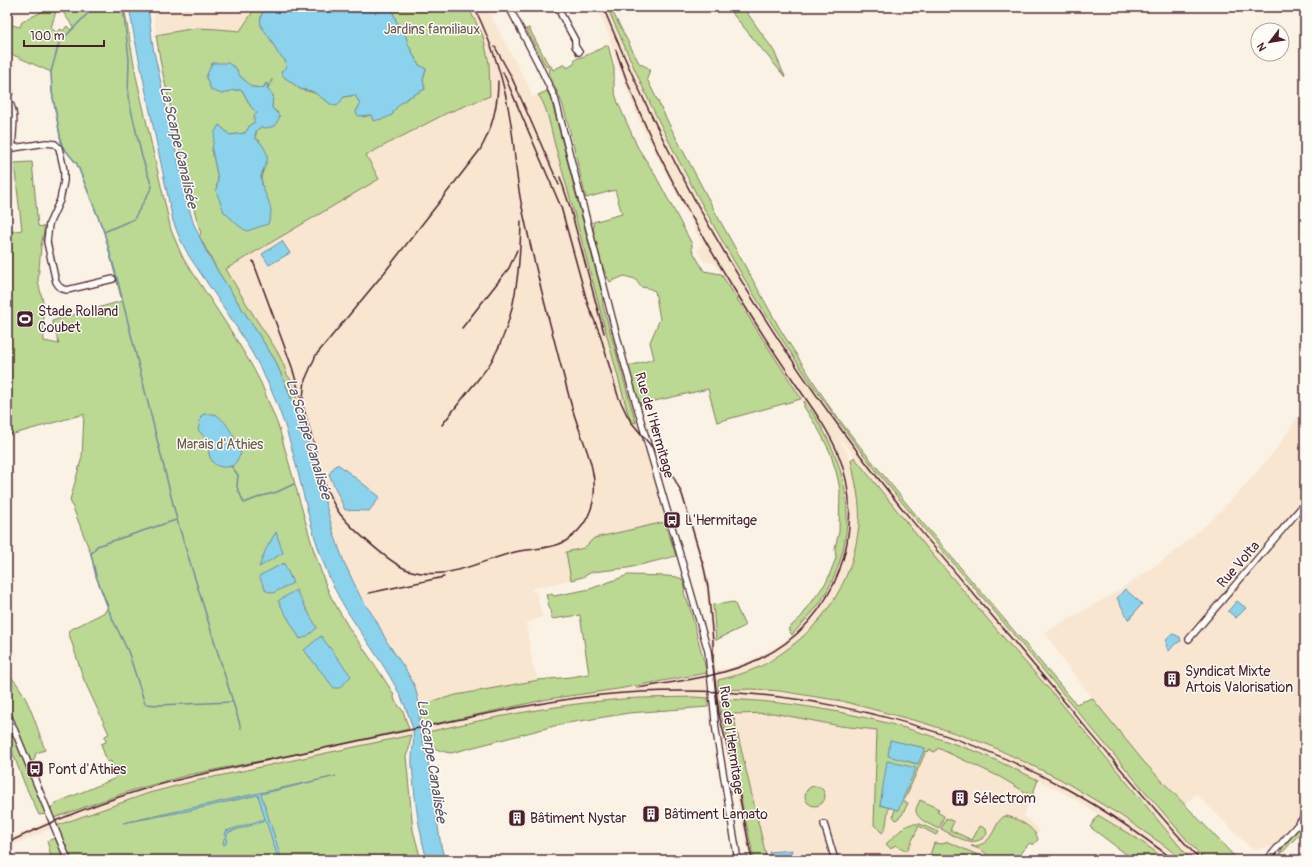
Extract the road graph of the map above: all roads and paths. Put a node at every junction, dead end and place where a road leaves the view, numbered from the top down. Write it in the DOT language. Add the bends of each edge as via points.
graph roads {
  1 [pos="509,7"];
  2 [pos="557,7"];
  3 [pos="579,52"];
  4 [pos="7,99"];
  5 [pos="10,149"];
  6 [pos="113,279"];
  7 [pos="1305,503"];
  8 [pos="1189,639"];
  9 [pos="7,712"];
  10 [pos="1305,816"];
  11 [pos="824,824"];
  12 [pos="68,860"];
  13 [pos="738,860"];
  14 [pos="835,860"];
  15 [pos="1267,860"];
  1 -- 13 [label="street, Rue de l'Hermitage" via="555,98 621,352 708,651 716,731"];
  2 -- 3 [label="street"];
  4 -- 5 [label="street" via="13,112"];
  5 -- 6 [label="street" via="46,143 55,144 59,148 64,170 63,192 49,224 47,236 56,282 61,289 67,290"];
  7 -- 8 [label="street, Rue Volta"];
  9 -- 12 [label="street"];
  10 -- 15 [label="street"];
  11 -- 14 [label="street"];
}
